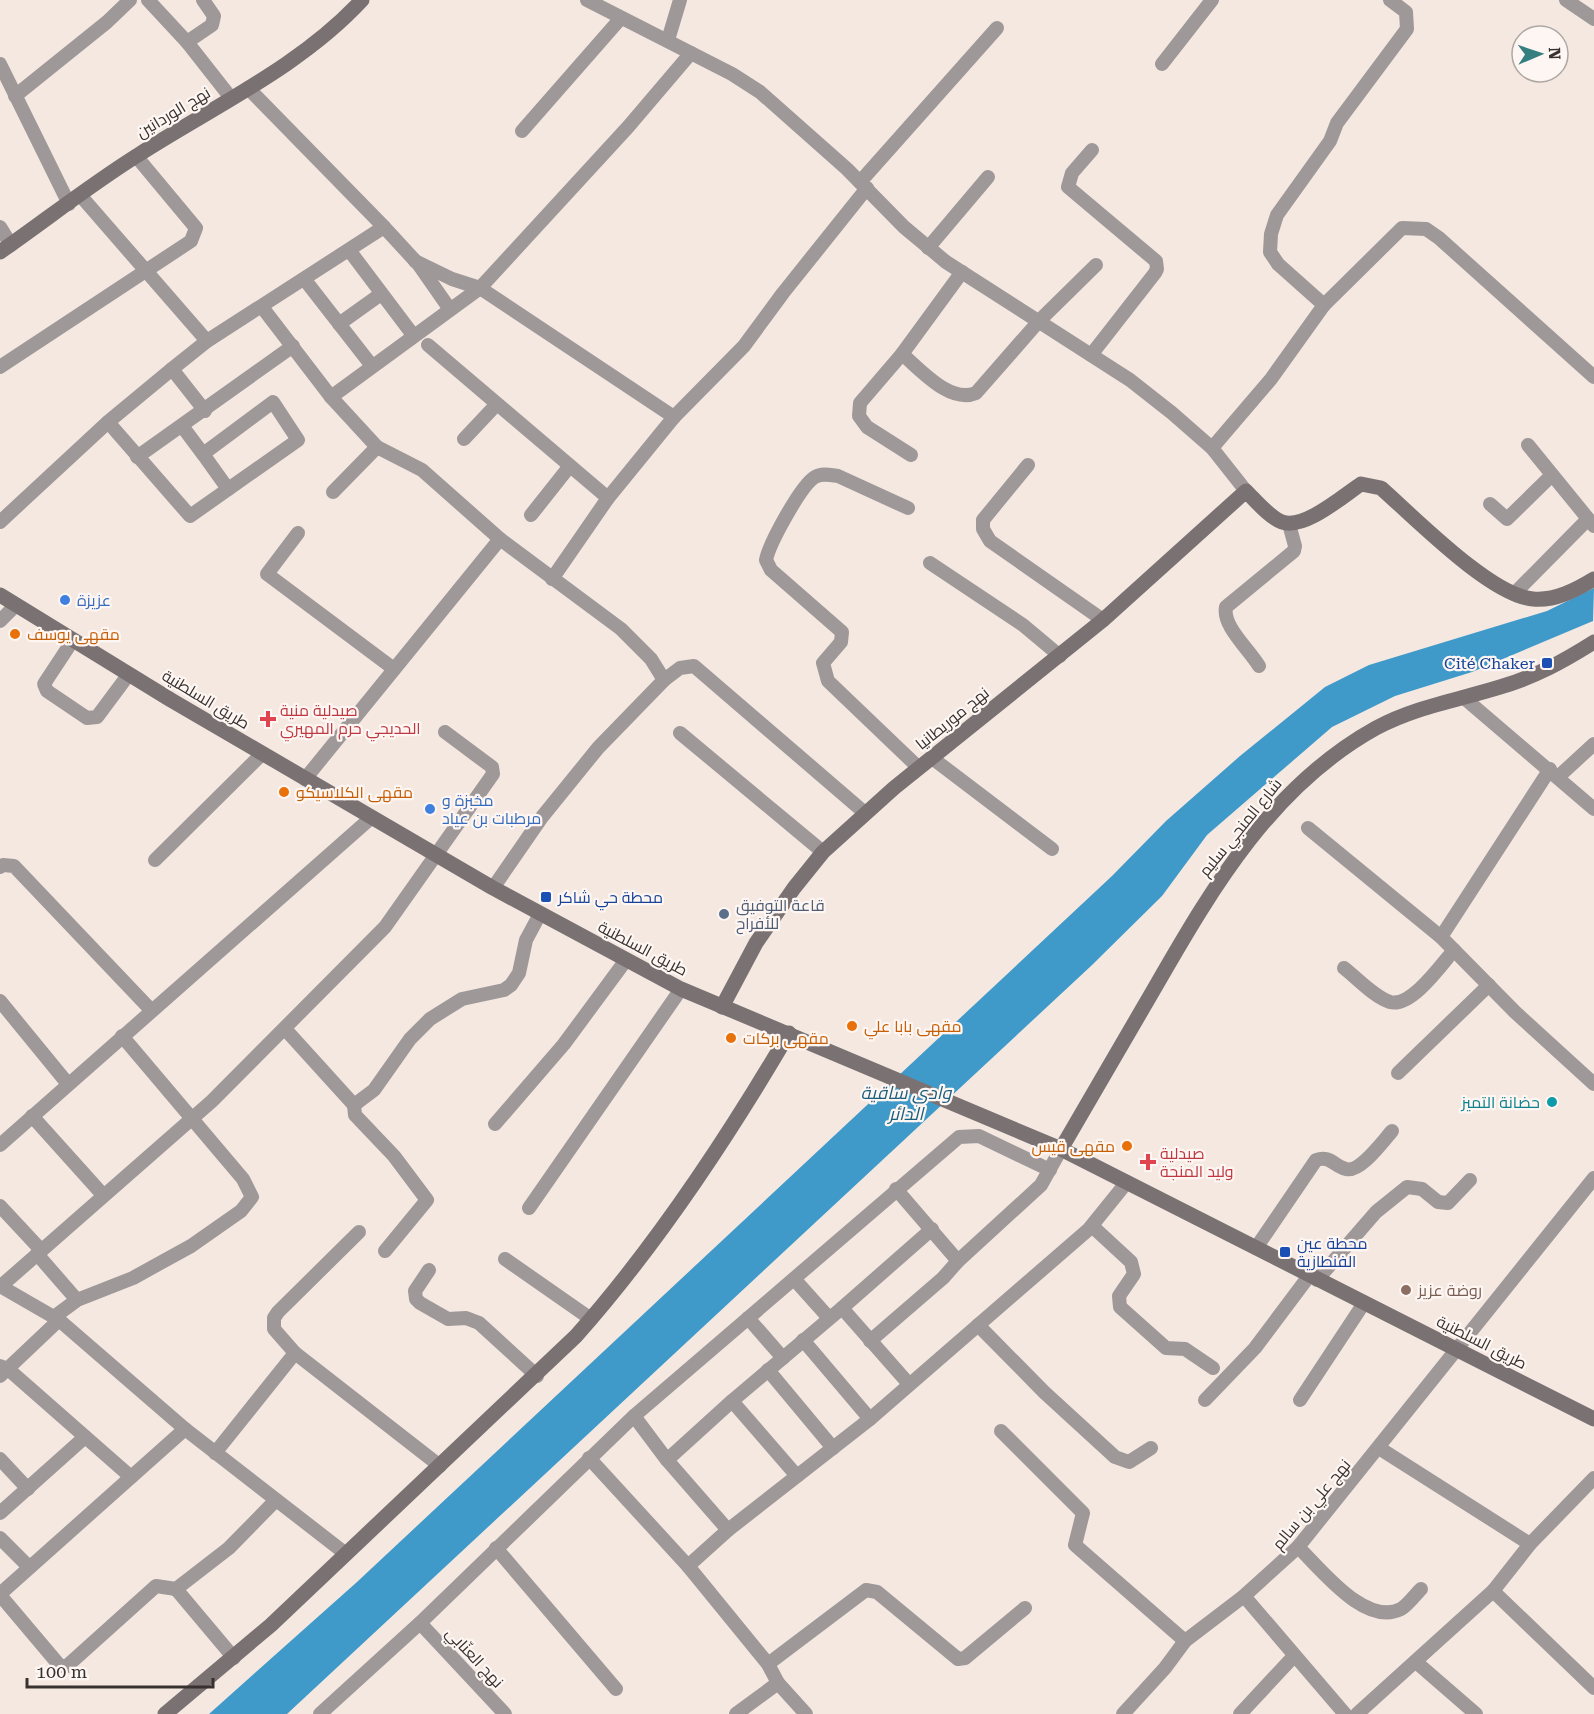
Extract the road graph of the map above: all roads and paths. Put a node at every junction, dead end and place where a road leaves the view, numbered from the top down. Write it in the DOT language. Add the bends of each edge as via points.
graph roads {
  1 [pos="130,0"];
  2 [pos="148,0"];
  3 [pos="203,0"];
  4 [pos="363,0"];
  5 [pos="587,0"];
  6 [pos="680,0"];
  7 [pos="1212,0"];
  8 [pos="1390,0"];
  9 [pos="1566,0"];
  10 [pos="621,18"];
  11 [pos="1594,20"];
  12 [pos="997,28"];
  13 [pos="668,40"];
  14 [pos="187,42"];
  15 [pos="691,53"];
  16 [pos="0,63"];
  17 [pos="1162,64"];
  18 [pos="248,88"];
  19 [pos="15,96"];
  20 [pos="231,98"];
  21 [pos="522,131"];
  22 [pos="1092,150"];
  23 [pos="136,156"];
  24 [pos="988,177"];
  25 [pos="863,185"];
  26 [pos="75,199"];
  27 [pos="0,227"];
  28 [pos="384,227"];
  29 [pos="928,248"];
  30 [pos="5,249"];
  31 [pos="349,250"];
  32 [pos="416,261"];
  33 [pos="1096,265"];
  34 [pos="144,270"];
  35 [pos="962,272"];
  36 [pos="305,280"];
  37 [pos="480,288"];
  38 [pos="381,294"];
  39 [pos="1324,305"];
  40 [pos="262,307"];
  41 [pos="449,308"];
  42 [pos="1039,321"];
  43 [pos="339,324"];
  44 [pos="413,335"];
  45 [pos="207,341"];
  46 [pos="428,345"];
  47 [pos="292,346"];
  48 [pos="902,354"];
  49 [pos="1091,355"];
  50 [pos="372,366"];
  51 [pos="0,367"];
  52 [pos="172,369"];
  53 [pos="1594,377"];
  54 [pos="331,397"];
  55 [pos="496,405"];
  56 [pos="205,411"];
  57 [pos="674,417"];
  58 [pos="108,422"];
  59 [pos="182,426"];
  60 [pos="464,440"];
  61 [pos="1528,445"];
  62 [pos="376,447"];
  63 [pos="1212,448"];
  64 [pos="202,454"];
  65 [pos="911,455"];
  66 [pos="136,457"];
  67 [pos="1028,465"];
  68 [pos="569,466"];
  69 [pos="1551,476"];
  70 [pos="228,489"];
  71 [pos="1246,491"];
  72 [pos="333,492"];
  73 [pos="608,498"];
  74 [pos="1490,504"];
  75 [pos="908,508"];
  76 [pos="531,514"];
  77 [pos="0,522"];
  78 [pos="1591,523"];
  79 [pos="1289,524"];
  80 [pos="298,533"];
  81 [pos="500,539"];
  82 [pos="930,563"];
  83 [pos="552,579"];
  84 [pos="1594,579"];
  85 [pos="1514,594"];
  86 [pos="0,596"];
  87 [pos="16,605"];
  88 [pos="1103,620"];
  89 [pos="0,621"];
  90 [pos="74,640"];
  91 [pos="1594,642"];
  92 [pos="1060,656"];
  93 [pos="1259,666"];
  94 [pos="394,669"];
  95 [pos="129,674"];
  96 [pos="664,680"];
  97 [pos="1463,697"];
  98 [pos="445,732"];
  99 [pos="680,733"];
  100 [pos="1594,744"];
  101 [pos="262,754"];
  102 [pos="932,758"];
  103 [pos="919,768"];
  104 [pos="1554,773"];
  105 [pos="305,779"];
  106 [pos="1594,809"];
  107 [pos="865,813"];
  108 [pos="372,817"];
  109 [pos="1308,828"];
  110 [pos="1052,849"];
  111 [pos="824,852"];
  112 [pos="436,855"];
  113 [pos="155,860"];
  114 [pos="0,867"];
  115 [pos="493,888"];
  116 [pos="540,914"];
  117 [pos="1441,938"];
  118 [pos="1454,950"];
  119 [pos="626,960"];
  120 [pos="1344,968"];
  121 [pos="1489,985"];
  122 [pos="681,989"];
  123 [pos="0,1002"];
  124 [pos="722,1007"];
  125 [pos="152,1010"];
  126 [pos="286,1030"];
  127 [pos="789,1033"];
  128 [pos="122,1036"];
  129 [pos="1398,1073"];
  130 [pos="68,1084"];
  131 [pos="1594,1084"];
  132 [pos="354,1106"];
  133 [pos="32,1116"];
  134 [pos="194,1118"];
  135 [pos="495,1124"];
  136 [pos="1392,1131"];
  137 [pos="1,1144"];
  138 [pos="1061,1149"];
  139 [pos="1050,1170"];
  140 [pos="1470,1180"];
  141 [pos="1593,1181"];
  142 [pos="1127,1182"];
  143 [pos="896,1189"];
  144 [pos="103,1195"];
  145 [pos="0,1206"];
  146 [pos="529,1208"];
  147 [pos="1092,1226"];
  148 [pos="932,1229"];
  149 [pos="360,1232"];
  150 [pos="1256,1248"];
  151 [pos="385,1251"];
  152 [pos="39,1252"];
  153 [pos="505,1259"];
  154 [pos="958,1261"];
  155 [pos="429,1270"];
  156 [pos="1313,1278"];
  157 [pos="795,1280"];
  158 [pos="0,1286"];
  159 [pos="77,1300"];
  160 [pos="1364,1303"];
  161 [pos="842,1308"];
  162 [pos="748,1318"];
  163 [pos="829,1318"];
  164 [pos="57,1319"];
  165 [pos="591,1319"];
  166 [pos="978,1325"];
  167 [pos="804,1340"];
  168 [pos="870,1341"];
  169 [pos="1458,1350"];
  170 [pos="295,1353"];
  171 [pos="783,1358"];
  172 [pos="1213,1368"];
  173 [pos="3,1370"];
  174 [pos="768,1370"];
  175 [pos="537,1376"];
  176 [pos="908,1383"];
  177 [pos="1205,1400"];
  178 [pos="1300,1400"];
  179 [pos="732,1401"];
  180 [pos="634,1416"];
  181 [pos="870,1419"];
  182 [pos="1594,1419"];
  183 [pos="184,1429"];
  184 [pos="1001,1431"];
  185 [pos="85,1437"];
  186 [pos="833,1448"];
  187 [pos="1150,1448"];
  188 [pos="1379,1448"];
  189 [pos="215,1453"];
  190 [pos="588,1458"];
  191 [pos="0,1459"];
  192 [pos="667,1460"];
  193 [pos="440,1466"];
  194 [pos="797,1476"];
  195 [pos="131,1477"];
  196 [pos="1594,1478"];
  197 [pos="28,1489"];
  198 [pos="275,1501"];
  199 [pos="0,1514"];
  200 [pos="728,1530"];
  201 [pos="0,1538"];
  202 [pos="1530,1544"];
  203 [pos="1299,1547"];
  204 [pos="496,1548"];
  205 [pos="346,1554"];
  206 [pos="688,1566"];
  207 [pos="28,1567"];
  208 [pos="176,1589"];
  209 [pos="1421,1589"];
  210 [pos="1493,1591"];
  211 [pos="0,1594"];
  212 [pos="1244,1596"];
  213 [pos="1025,1608"];
  214 [pos="420,1623"];
  215 [pos="1185,1641"];
  216 [pos="1294,1656"];
  217 [pos="234,1658"];
  218 [pos="1416,1662"];
  219 [pos="768,1664"];
  220 [pos="778,1683"];
  221 [pos="1594,1688"];
  222 [pos="616,1689"];
  223 [pos="165,1714"];
  224 [pos="320,1714"];
  225 [pos="505,1714"];
  226 [pos="736,1714"];
  227 [pos="806,1714"];
  228 [pos="1124,1714"];
  229 [pos="1240,1714"];
  230 [pos="1345,1714"];
  231 [pos="1357,1714"];
  232 [pos="1476,1714"];
  1 -- 19 [label="street"];
  2 -- 14 [label="street"];
  3 -- 14 [label="street" via="214,16 212,25"];
  4 -- 18 [label="main road, نهج الوردانين" via="343,21"];
  5 -- 10 [label="street"];
  6 -- 13 [label="street"];
  7 -- 17 [label="street"];
  8 -- 39 [label="street" via="1406,12 1407,29 1337,123 1330,141 1277,215 1271,234 1270,252 1278,264"];
  9 -- 11 [label="street"];
  10 -- 13 [label="street"];
  10 -- 21 [label="street"];
  12 -- 25 [label="street"];
  13 -- 15 [label="street"];
  14 -- 20 [label="street"];
  15 -- 25 [label="street" via="759,92"];
  15 -- 37 [label="street"];
  16 -- 19 [label="street"];
  18 -- 20 [label="main road, نهج الوردانين"];
  18 -- 28 [label="street"];
  19 -- 26 [label="street"];
  20 -- 23 [label="main road, نهج الوردانين"];
  22 -- 49 [label="street" via="1072,173 1068,187 1157,265 1155,273"];
  23 -- 26 [label="main road, نهج الوردانين"];
  23 -- 34 [label="street" via="196,228 191,241"];
  24 -- 29 [label="street"];
  25 -- 29 [label="street"];
  25 -- 57 [label="street" via="744,346"];
  26 -- 30 [label="main road, نهج الوردانين"];
  26 -- 34 [label="street"];
  27 -- 30 [label="street"];
  28 -- 31 [label="street"];
  28 -- 32 [label="street"];
  29 -- 35 [label="street"];
  31 -- 36 [label="street"];
  31 -- 38 [label="street"];
  32 -- 37 [label="street"];
  32 -- 41 [label="street"];
  33 -- 42 [label="street"];
  34 -- 45 [label="street"];
  34 -- 51 [label="street"];
  35 -- 42 [label="street"];
  35 -- 48 [label="street"];
  36 -- 40 [label="street"];
  36 -- 43 [label="street"];
  37 -- 41 [label="street"];
  37 -- 57 [label="street"];
  38 -- 43 [label="street"];
  38 -- 44 [label="street"];
  39 -- 53 [label="street" via="1402,228 1426,229"];
  39 -- 63 [label="street" via="1271,379"];
  40 -- 45 [label="street"];
  40 -- 47 [label="street"];
  41 -- 44 [label="street"];
  42 -- 48 [label="street" via="983,387 969,396 949,391"];
  42 -- 49 [label="street"];
  43 -- 50 [label="street"];
  44 -- 50 [label="street"];
  45 -- 52 [label="street"];
  46 -- 55 [label="street"];
  47 -- 54 [label="street"];
  47 -- 56 [label="street"];
  48 -- 65 [label="street" via="860,403 859,416 867,427"];
  49 -- 63 [label="street" via="1172,412"];
  50 -- 54 [label="street"];
  52 -- 56 [label="street"];
  52 -- 58 [label="street"];
  54 -- 62 [label="street"];
  55 -- 60 [label="street"];
  55 -- 68 [label="street"];
  56 -- 59 [label="street"];
  57 -- 73 [label="street"];
  58 -- 66 [label="street"];
  58 -- 77 [label="street"];
  59 -- 64 [label="street"];
  59 -- 66 [label="street"];
  61 -- 69 [label="street"];
  62 -- 72 [label="street"];
  62 -- 81 [label="street" via="422,470"];
  63 -- 71 [label="street"];
  64 -- 70 [label="street"];
  64 -- 70 [label="street" via="273,402 298,440"];
  66 -- 70 [label="street" via="190,516"];
  67 -- 88 [label="street" via="983,520 985,534"];
  68 -- 73 [label="street"];
  68 -- 76 [label="street"];
  69 -- 74 [label="street" via="1507,519"];
  69 -- 78 [label="street"];
  71 -- 79 [label="main road" via="1280,522"];
  71 -- 88 [label="main road, نهج موريطانيا"];
  73 -- 83 [label="street"];
  75 -- 103 [label="street" via="838,476 815,477 800,495 766,560 771,570 842,632 841,642 823,663 828,681"];
  78 -- 85 [label="street"];
  79 -- 85 [label="main road" via="1313,516 1361,484 1370,484 1381,488 1491,582"];
  79 -- 93 [label="street" via="1294,551 1226,607 1224,614 1227,624"];
  80 -- 94 [label="street" via="267,574"];
  81 -- 83 [label="street"];
  81 -- 94 [label="street"];
  82 -- 92 [label="street" via="1014,619"];
  83 -- 96 [label="street" via="621,629 651,658"];
  84 -- 85 [label="main road" via="1550,598"];
  86 -- 87 [label="main road, طريق السلطنية"];
  87 -- 89 [label="street"];
  87 -- 90 [label="main road, طريق السلطنية"];
  88 -- 92 [label="main road, نهج موريطانيا"];
  90 -- 95 [label="main road, طريق السلطنية"];
  90 -- 95 [label="street" via="44,684 47,691 87,718 97,717"];
  91 -- 97 [label="main road, شارع المنجي سليم" via="1553,668"];
  92 -- 102 [label="main road, نهج موريطانيا"];
  94 -- 105 [label="street"];
  95 -- 101 [label="main road, طريق السلطنية"];
  96 -- 107 [label="street" via="680,668 694,666"];
  96 -- 115 [label="street" via="598,748 542,817"];
  97 -- 104 [label="street"];
  97 -- 138 [label="main road, شارع المنجي سليم" via="1402,714 1378,727 1329,757 1288,793 1210,894"];
  98 -- 112 [label="street" via="492,767 493,774"];
  99 -- 111 [label="street"];
  100 -- 104 [label="street"];
  101 -- 105 [label="main road, طريق السلطنية"];
  101 -- 113 [label="street"];
  102 -- 103 [label="main road, نهج موريطانيا"];
  102 -- 110 [label="street"];
  103 -- 107 [label="main road, نهج موريطانيا"];
  104 -- 106 [label="street"];
  104 -- 117 [label="street"];
  105 -- 108 [label="main road, طريق السلطنية"];
  107 -- 111 [label="main road, نهج موريطانيا"];
  108 -- 112 [label="main road, طريق السلطنية"];
  108 -- 125 [label="street"];
  109 -- 117 [label="street"];
  111 -- 124 [label="main road, نهج موريطانيا" via="756,944"];
  112 -- 115 [label="main road, طريق السلطنية"];
  112 -- 126 [label="street" via="385,927"];
  114 -- 125 [label="street" via="14,866"];
  115 -- 116 [label="main road, طريق السلطنية"];
  116 -- 119 [label="main road, طريق السلطنية"];
  116 -- 132 [label="street" via="526,940 519,973 511,985 462,999 430,1019 410,1039 374,1090"];
  117 -- 118 [label="street"];
  118 -- 120 [label="street" via="1426,982 1400,1002 1383,999"];
  118 -- 121 [label="street"];
  119 -- 122 [label="main road, طريق السلطنية"];
  119 -- 135 [label="street" via="564,1044"];
  121 -- 129 [label="street"];
  121 -- 131 [label="street"];
  122 -- 124 [label="main road, طريق السلطنية"];
  122 -- 146 [label="street"];
  123 -- 130 [label="street"];
  124 -- 127 [label="main road, طريق السلطنية"];
  125 -- 128 [label="street"];
  126 -- 132 [label="street"];
  126 -- 134 [label="street"];
  127 -- 138 [label="main road, طريق السلطنية"];
  127 -- 165 [label="main road" via="726,1136"];
  128 -- 130 [label="street"];
  128 -- 134 [label="street"];
  130 -- 133 [label="street"];
  132 -- 151 [label="street" via="355,1115 394,1156 427,1200"];
  133 -- 137 [label="street"];
  133 -- 144 [label="street"];
  134 -- 144 [label="street"];
  134 -- 159 [label="street" via="251,1190 249,1204 191,1246 133,1278"];
  136 -- 150 [label="street" via="1354,1169 1347,1170 1328,1159 1316,1160"];
  138 -- 139 [label="street"];
  138 -- 142 [label="main road, طريق السلطنية"];
  139 -- 143 [label="street" via="970,1135 959,1137"];
  139 -- 154 [label="street" via="1041,1185"];
  140 -- 156 [label="street" via="1448,1203 1438,1202 1422,1189 1407,1187 1376,1212"];
  141 -- 169 [label="street, نهج علي بن سالم"];
  142 -- 147 [label="street"];
  142 -- 150 [label="main road, طريق السلطنية"];
  143 -- 148 [label="street"];
  143 -- 157 [label="street"];
  144 -- 152 [label="street"];
  145 -- 152 [label="street"];
  147 -- 166 [label="street"];
  147 -- 172 [label="street" via="1131,1262 1134,1274 1119,1296 1120,1307 1166,1348 1185,1349"];
  148 -- 154 [label="street"];
  148 -- 161 [label="street"];
  149 -- 170 [label="street" via="274,1318 274,1329"];
  150 -- 156 [label="main road, طريق السلطنية"];
  152 -- 158 [label="street"];
  152 -- 159 [label="street"];
  153 -- 165 [label="street"];
  154 -- 168 [label="street"];
  155 -- 175 [label="street" via="415,1291 420,1303 448,1319 466,1317 479,1323"];
  156 -- 160 [label="main road, طريق السلطنية"];
  156 -- 177 [label="street"];
  157 -- 162 [label="street"];
  157 -- 163 [label="street"];
  158 -- 164 [label="street"];
  159 -- 164 [label="street"];
  160 -- 169 [label="main road, طريق السلطنية"];
  160 -- 178 [label="street"];
  161 -- 163 [label="street"];
  161 -- 168 [label="street"];
  162 -- 171 [label="street"];
  162 -- 180 [label="street"];
  163 -- 167 [label="street"];
  164 -- 173 [label="street"];
  164 -- 183 [label="street"];
  165 -- 175 [label="main road"];
  166 -- 176 [label="street"];
  166 -- 187 [label="street" via="1115,1457 1128,1462"];
  167 -- 171 [label="street"];
  167 -- 181 [label="street"];
  168 -- 176 [label="street"];
  169 -- 182 [label="main road, طريق السلطنية"];
  169 -- 188 [label="street, نهج علي بن سالم"];
  170 -- 189 [label="street"];
  170 -- 193 [label="street"];
  171 -- 174 [label="street"];
  173 -- 185 [label="street"];
  174 -- 179 [label="street"];
  174 -- 186 [label="street"];
  175 -- 193 [label="main road"];
  176 -- 181 [label="street"];
  179 -- 192 [label="street"];
  179 -- 194 [label="street"];
  180 -- 190 [label="street"];
  180 -- 192 [label="street"];
  181 -- 186 [label="street"];
  183 -- 189 [label="street"];
  183 -- 195 [label="street"];
  184 -- 215 [label="street" via="1083,1513 1075,1545"];
  185 -- 195 [label="street"];
  185 -- 197 [label="street"];
  186 -- 194 [label="street"];
  188 -- 202 [label="street"];
  188 -- 203 [label="street, نهج علي بن سالم"];
  189 -- 198 [label="street"];
  190 -- 204 [label="street"];
  190 -- 206 [label="street"];
  191 -- 197 [label="street"];
  192 -- 200 [label="street"];
  193 -- 205 [label="main road"];
  194 -- 200 [label="street"];
  195 -- 207 [label="street"];
  196 -- 202 [label="street"];
  197 -- 199 [label="street"];
  198 -- 205 [label="street"];
  198 -- 208 [label="street" via="229,1548"];
  200 -- 206 [label="street"];
  201 -- 207 [label="street"];
  202 -- 210 [label="street"];
  203 -- 209 [label="street" via="1359,1606 1390,1612 1402,1608"];
  203 -- 212 [label="street, نهج علي بن سالم"];
  204 -- 214 [label="street"];
  204 -- 222 [label="street"];
  205 -- 217 [label="main road"];
  206 -- 219 [label="street"];
  207 -- 211 [label="street"];
  208 -- 211 [label="street" via="156,1586 67,1666 60,1666"];
  208 -- 217 [label="street"];
  210 -- 218 [label="street"];
  210 -- 221 [label="street"];
  212 -- 215 [label="street, نهج علي بن سالم"];
  212 -- 216 [label="street"];
  213 -- 219 [label="street" via="965,1658 958,1659 877,1592 866,1590"];
  214 -- 224 [label="street"];
  214 -- 225 [label="street, نهج العنّابي"];
  215 -- 228 [label="street, نهج علي بن سالم"];
  216 -- 229 [label="street"];
  216 -- 230 [label="street"];
  217 -- 223 [label="main road"];
  218 -- 231 [label="street"];
  218 -- 232 [label="street"];
  219 -- 220 [label="street"];
  220 -- 226 [label="street"];
  220 -- 227 [label="street"];
}
